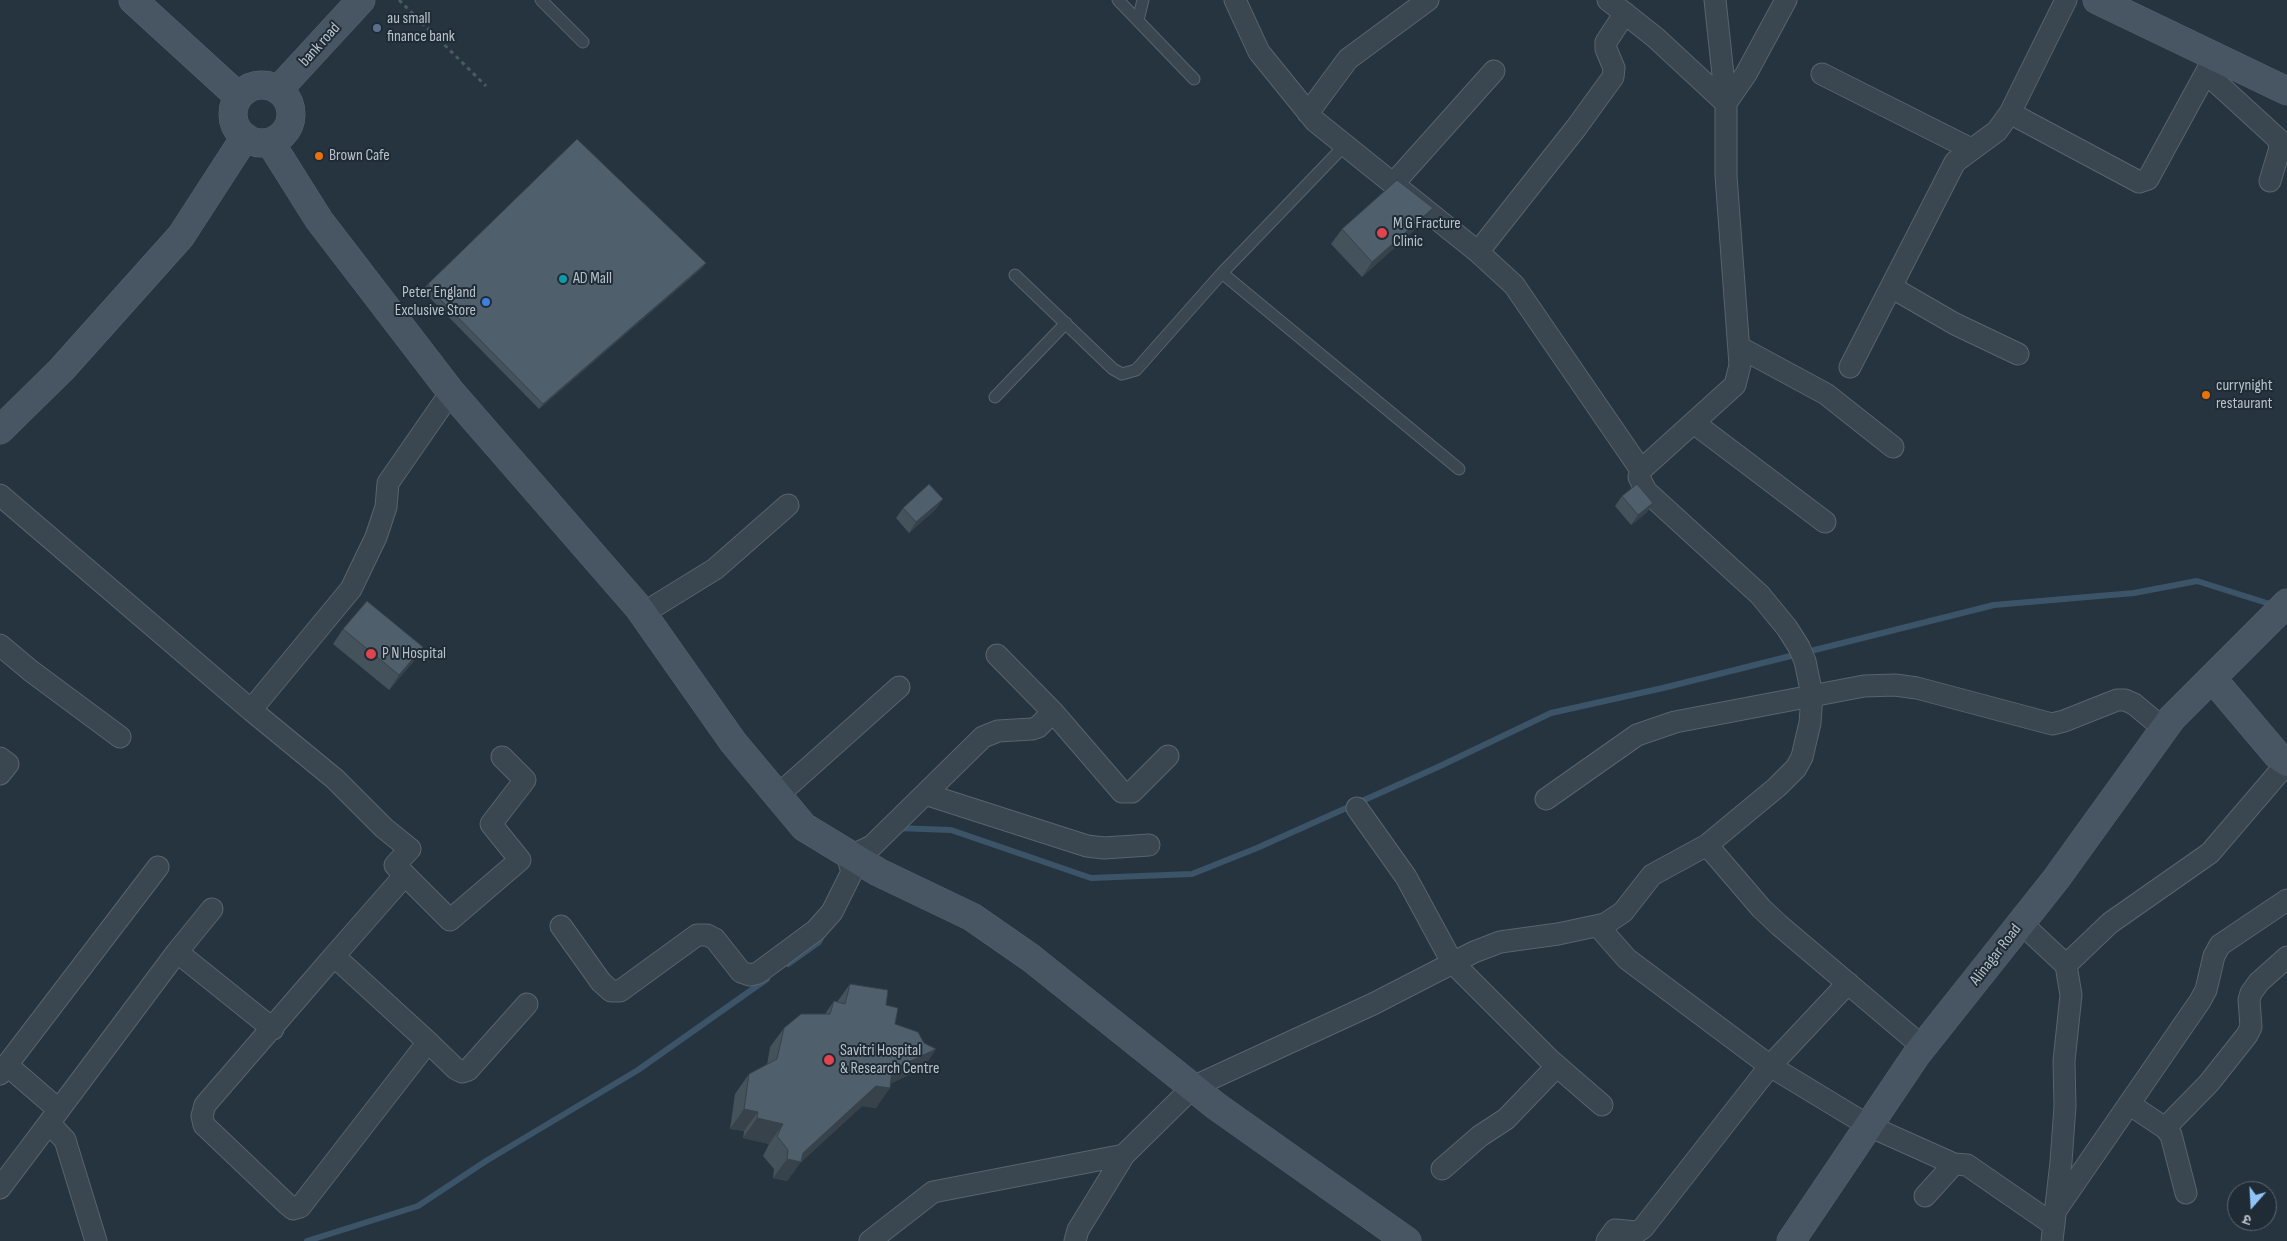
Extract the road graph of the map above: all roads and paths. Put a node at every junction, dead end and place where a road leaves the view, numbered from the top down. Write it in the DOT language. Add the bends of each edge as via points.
graph roads {
  1 [pos="133,0"];
  2 [pos="361,0"];
  3 [pos="400,0"];
  4 [pos="541,0"];
  5 [pos="1118,0"];
  6 [pos="1143,0"];
  7 [pos="1235,0"];
  8 [pos="1428,0"];
  9 [pos="1608,0"];
  10 [pos="1715,0"];
  11 [pos="1786,0"];
  12 [pos="2066,0"];
  13 [pos="2097,0"];
  14 [pos="1625,13"];
  15 [pos="1138,20"];
  16 [pos="583,42"];
  17 [pos="2210,65"];
  18 [pos="1494,71"];
  19 [pos="1822,74"];
  20 [pos="1194,79"];
  21 [pos="486,86"];
  22 [pos="279,90"];
  23 [pos="2287,91"];
  24 [pos="238,96"];
  25 [pos="1726,103"];
  26 [pos="1308,113"];
  27 [pos="2010,113"];
  28 [pos="258,140"];
  29 [pos="1345,145"];
  30 [pos="1971,149"];
  31 [pos="2270,181"];
  32 [pos="1393,184"];
  33 [pos="1478,252"];
  34 [pos="1222,273"];
  35 [pos="1015,275"];
  36 [pos="1891,287"];
  37 [pos="1066,323"];
  38 [pos="1739,347"];
  39 [pos="2018,354"];
  40 [pos="1850,367"];
  41 [pos="450,392"];
  42 [pos="995,397"];
  43 [pos="1694,423"];
  44 [pos="0,430"];
  45 [pos="1893,447"];
  46 [pos="1459,469"];
  47 [pos="1641,470"];
  48 [pos="0,494"];
  49 [pos="788,505"];
  50 [pos="1825,522"];
  51 [pos="2287,603"];
  52 [pos="642,614"];
  53 [pos="0,644"];
  54 [pos="997,655"];
  55 [pos="2212,678"];
  56 [pos="899,687"];
  57 [pos="1812,695"];
  58 [pos="250,710"];
  59 [pos="1053,712"];
  60 [pos="2164,729"];
  61 [pos="120,737"];
  62 [pos="1168,756"];
  63 [pos="502,757"];
  64 [pos="0,758"];
  65 [pos="2287,762"];
  66 [pos="0,774"];
  67 [pos="925,794"];
  68 [pos="778,795"];
  69 [pos="1546,799"];
  70 [pos="1358,808"];
  71 [pos="1149,845"];
  72 [pos="1707,845"];
  73 [pos="854,858"];
  74 [pos="158,867"];
  75 [pos="405,875"];
  76 [pos="2287,900"];
  77 [pos="212,909"];
  78 [pos="2021,923"];
  79 [pos="561,926"];
  80 [pos="1598,926"];
  81 [pos="177,952"];
  82 [pos="334,956"];
  83 [pos="2287,958"];
  84 [pos="1452,962"];
  85 [pos="2066,965"];
  86 [pos="1848,983"];
  87 [pos="527,1004"];
  88 [pos="273,1029"];
  89 [pos="428,1042"];
  90 [pos="1923,1047"];
  91 [pos="1557,1066"];
  92 [pos="1770,1066"];
  93 [pos="3,1069"];
  94 [pos="1193,1087"];
  95 [pos="2129,1104"];
  96 [pos="1602,1105"];
  97 [pos="54,1117"];
  98 [pos="1869,1126"];
  99 [pos="2166,1128"];
  100 [pos="1124,1155"];
  101 [pos="1954,1164"];
  102 [pos="1442,1169"];
  103 [pos="0,1188"];
  104 [pos="2186,1193"];
  105 [pos="1925,1196"];
  106 [pos="2054,1225"];
  107 [pos="96,1241"];
  108 [pos="870,1241"];
  109 [pos="1075,1241"];
  110 [pos="1407,1241"];
  111 [pos="1607,1241"];
  112 [pos="1791,1241"];
  1 -- 24 [label="main road"];
  2 -- 22 [label="main road, bank road"];
  3 -- 21 [label="path"];
  4 -- 16 [label="lane"];
  5 -- 15 [label="lane"];
  6 -- 15 [label="lane"];
  7 -- 26 [label="street" via="1259,52"];
  8 -- 26 [label="street" via="1348,59"];
  9 -- 14 [label="street"];
  10 -- 25 [label="street"];
  11 -- 25 [label="street" via="1746,74"];
  12 -- 27 [label="street"];
  13 -- 17 [label="main road"];
  14 -- 25 [label="street"];
  14 -- 33 [label="street" via="1606,42 1614,68 1613,77"];
  15 -- 20 [label="lane"];
  17 -- 23 [label="main road"];
  17 -- 27 [label="street" via="2148,179 2139,182"];
  17 -- 31 [label="street" via="2278,140 2280,148"];
  18 -- 32 [label="street"];
  19 -- 30 [label="street"];
  22 -- 24 [label="main road" via="262,84"];
  22 -- 28 [label="main road" via="290,104 291,122 280,137"];
  24 -- 28 [label="main road" via="233,114 238,131"];
  25 -- 38 [label="street" via="1726,176"];
  26 -- 29 [label="street"];
  27 -- 30 [label="street" via="1997,131"];
  28 -- 41 [label="main road"];
  28 -- 44 [label="main road" via="181,236 62,369"];
  29 -- 32 [label="street"];
  29 -- 34 [label="lane"];
  30 -- 36 [label="street" via="1955,162"];
  32 -- 33 [label="street"];
  33 -- 47 [label="street" via="1514,285"];
  34 -- 37 [label="lane" via="1136,370 1128,374 1113,369"];
  34 -- 46 [label="lane"];
  35 -- 37 [label="lane"];
  36 -- 39 [label="street"];
  36 -- 40 [label="street"];
  37 -- 42 [label="lane"];
  38 -- 43 [label="street" via="1740,365 1735,385"];
  38 -- 45 [label="street" via="1826,394"];
  41 -- 52 [label="main road"];
  41 -- 58 [label="street" via="388,483 381,522 351,589"];
  43 -- 47 [label="street"];
  43 -- 50 [label="street"];
  47 -- 57 [label="street" via="1639,477 1646,491 1760,595 1787,628 1802,654"];
  48 -- 58 [label="street"];
  49 -- 52 [label="street" via="715,569"];
  51 -- 55 [label="main road, Alinagar Road"];
  52 -- 68 [label="main road" via="733,742"];
  53 -- 61 [label="street"];
  54 -- 59 [label="street"];
  55 -- 60 [label="main road, Alinagar Road"];
  55 -- 65 [label="main road" via="2277,755"];
  56 -- 68 [label="street"];
  57 -- 60 [label="street" via="1864,686 1902,686 2052,724 2124,700 2134,704"];
  57 -- 69 [label="street" via="1675,722 1637,735"];
  57 -- 72 [label="street" via="1807,740 1796,768"];
  58 -- 75 [label="street" via="335,779 410,849 395,865"];
  59 -- 62 [label="street" via="1122,792 1132,792"];
  59 -- 67 [label="street" via="1038,727 998,731 983,737"];
  60 -- 78 [label="main road, Alinagar Road"];
  63 -- 75 [label="street" via="525,780 491,824 520,860 450,920"];
  64 -- 66 [label="street" via="8,764"];
  65 -- 85 [label="street" via="2210,853 2110,923"];
  67 -- 71 [label="street" via="1088,846"];
  67 -- 73 [label="street" via="872,846"];
  68 -- 73 [label="main road" via="804,827"];
  70 -- 84 [label="street" via="1406,877"];
  72 -- 80 [label="street" via="1652,875 1623,912"];
  72 -- 86 [label="street" via="1761,908"];
  73 -- 79 [label="street" via="852,872 832,912 816,930 758,973 741,972 715,939 697,935 620,990 612,991 601,982"];
  73 -- 94 [label="main road" via="972,917 1031,958"];
  74 -- 93 [label="street"];
  75 -- 82 [label="street"];
  76 -- 95 [label="street" via="2220,945 2200,1001"];
  77 -- 81 [label="street"];
  78 -- 85 [label="street"];
  78 -- 90 [label="main road, Alinagar Road"];
  80 -- 84 [label="street" via="1500,942"];
  80 -- 92 [label="street" via="1627,959"];
  81 -- 88 [label="street"];
  81 -- 97 [label="street"];
  82 -- 88 [label="street"];
  82 -- 89 [label="street"];
  83 -- 99 [label="street" via="2258,982 2251,993 2247,1035 2209,1083"];
  84 -- 91 [label="street"];
  84 -- 94 [label="street" via="1373,1004"];
  85 -- 106 [label="street" via="2071,995"];
  86 -- 90 [label="street"];
  86 -- 92 [label="street"];
  87 -- 89 [label="street" via="468,1070 456,1069"];
  88 -- 89 [label="street" via="206,1105 202,1116 204,1125 292,1209 300,1207"];
  90 -- 98 [label="main road, Alinagar Road"];
  91 -- 96 [label="street"];
  91 -- 102 [label="street" via="1506,1119 1480,1136"];
  92 -- 98 [label="street"];
  92 -- 111 [label="street" via="1643,1228 1637,1232 1616,1230"];
  93 -- 97 [label="street"];
  94 -- 100 [label="street"];
  94 -- 110 [label="main road"];
  95 -- 99 [label="street"];
  95 -- 106 [label="street"];
  97 -- 103 [label="street"];
  97 -- 107 [label="street" via="65,1140"];
  98 -- 101 [label="street"];
  98 -- 112 [label="main road, Alinagar Road"];
  99 -- 104 [label="street" via="2173,1141"];
  100 -- 108 [label="street" via="933,1192"];
  100 -- 109 [label="street" via="1078,1230"];
  101 -- 105 [label="street"];
  101 -- 106 [label="street" via="1967,1165"];
}
